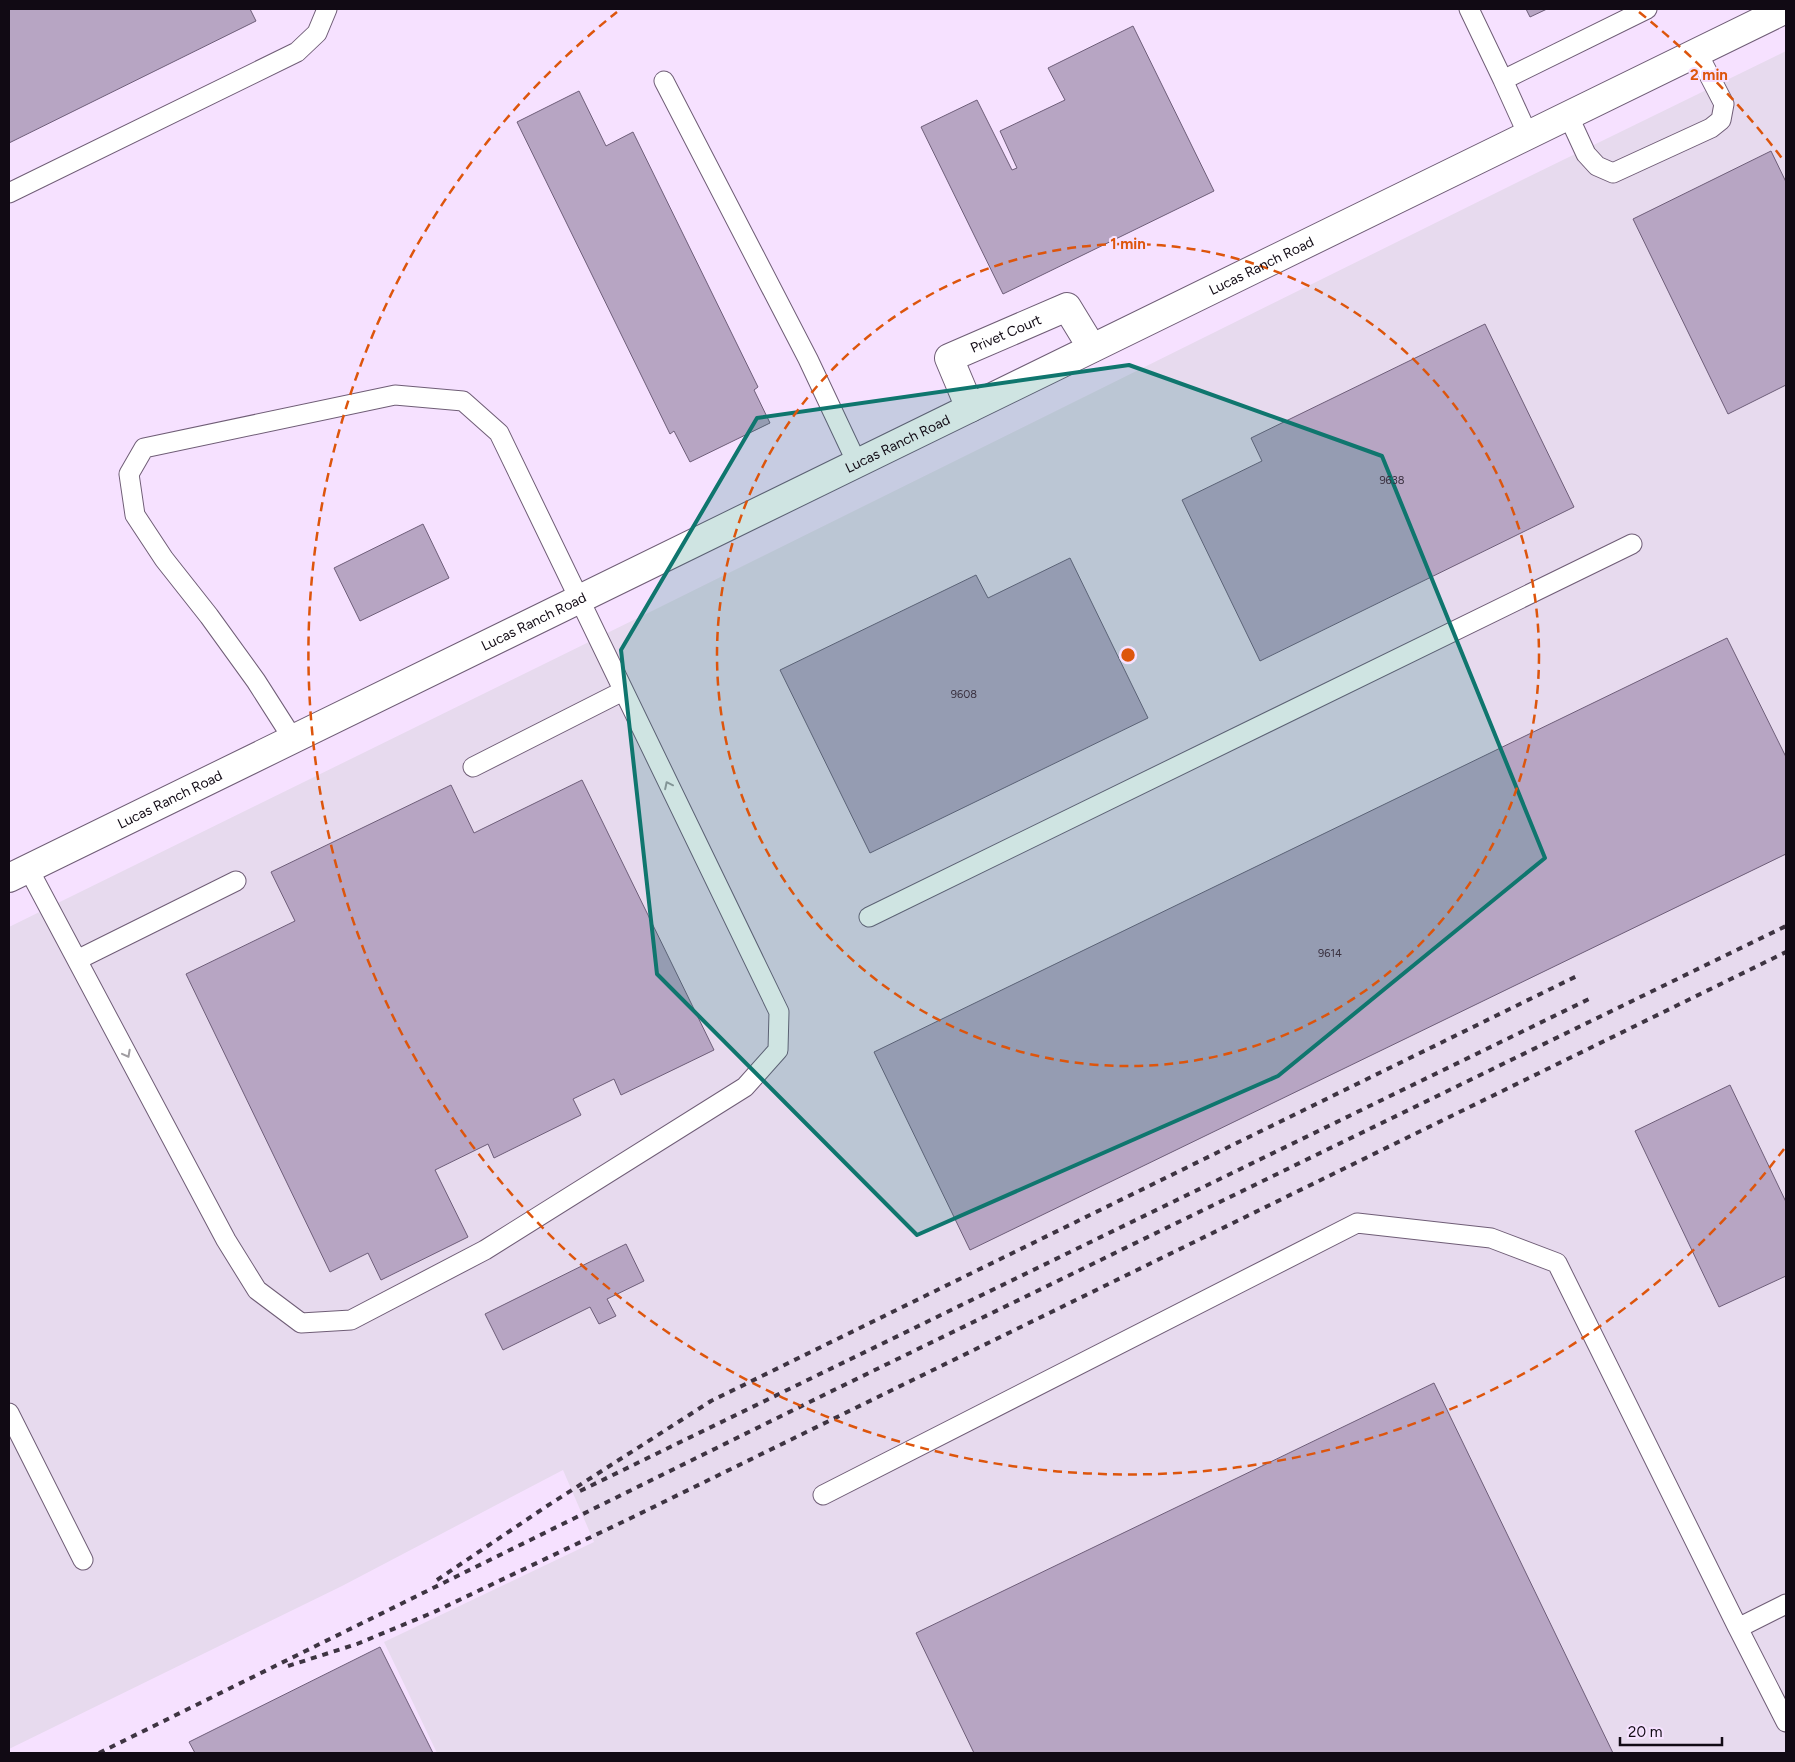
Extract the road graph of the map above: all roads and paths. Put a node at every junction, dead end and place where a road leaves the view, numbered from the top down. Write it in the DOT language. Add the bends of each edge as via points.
graph roads {
  1 [pos="327,9"];
  2 [pos="1469,9"];
  3 [pos="1647,9"];
  4 [pos="1786,9"];
  5 [pos="1697,52"];
  6 [pos="1503,80"];
  7 [pos="664,81"];
  8 [pos="1568,115"];
  9 [pos="1528,135"];
  10 [pos="9,193"];
  11 [pos="1092,348"];
  12 [pos="970,408"];
  13 [pos="857,463"];
  14 [pos="1632,544"];
  15 [pos="578,600"];
  16 [pos="623,691"];
  17 [pos="293,739"];
  18 [pos="473,767"];
  19 [pos="19,873"];
  20 [pos="236,881"];
  21 [pos="869,917"];
  22 [pos="77,960"];
  23 [pos="9,1413"];
  24 [pos="823,1495"];
  25 [pos="83,1560"];
  26 [pos="1786,1604"];
  27 [pos="1738,1628"];
  28 [pos="1786,1722"];
  1 -- 10 [label="lane" via="317,33 297,52"];
  2 -- 6 [label="lane"];
  3 -- 6 [label="lane"];
  4 -- 5 [label="street, Lucas Ranch Road"];
  5 -- 8 [label="street, Lucas Ranch Road"];
  5 -- 8 [label="lane" via="1724,104 1721,120 1711,128 1614,173 1597,166 1586,154"];
  6 -- 9 [label="lane"];
  7 -- 13 [label="lane" via="808,359"];
  8 -- 9 [label="street, Lucas Ranch Road"];
  9 -- 11 [label="street, Lucas Ranch Road"];
  11 -- 12 [label="street, Lucas Ranch Road"];
  11 -- 12 [label="street, Privet Court" via="1067,307 949,358"];
  12 -- 13 [label="street, Lucas Ranch Road"];
  13 -- 15 [label="street, Lucas Ranch Road"];
  14 -- 21 [label="lane"];
  15 -- 16 [label="lane"];
  15 -- 17 [label="street, Lucas Ranch Road"];
  15 -- 17 [label="lane" via="499,433 463,401 395,395 144,448 129,474 135,515 256,681"];
  16 -- 18 [label="lane"];
  22 -- 16 [label="lane, one-way" via="226,1240 257,1290 301,1323 351,1320 485,1250 681,1128 745,1087 778,1050 779,1012"];
  17 -- 19 [label="street, Lucas Ranch Road"];
  19 -- 22 [label="lane"];
  20 -- 22 [label="lane"];
  23 -- 25 [label="lane"];
  24 -- 27 [label="lane" via="1357,1223 1491,1238 1557,1263"];
  26 -- 27 [label="lane"];
  27 -- 28 [label="lane"];
}
